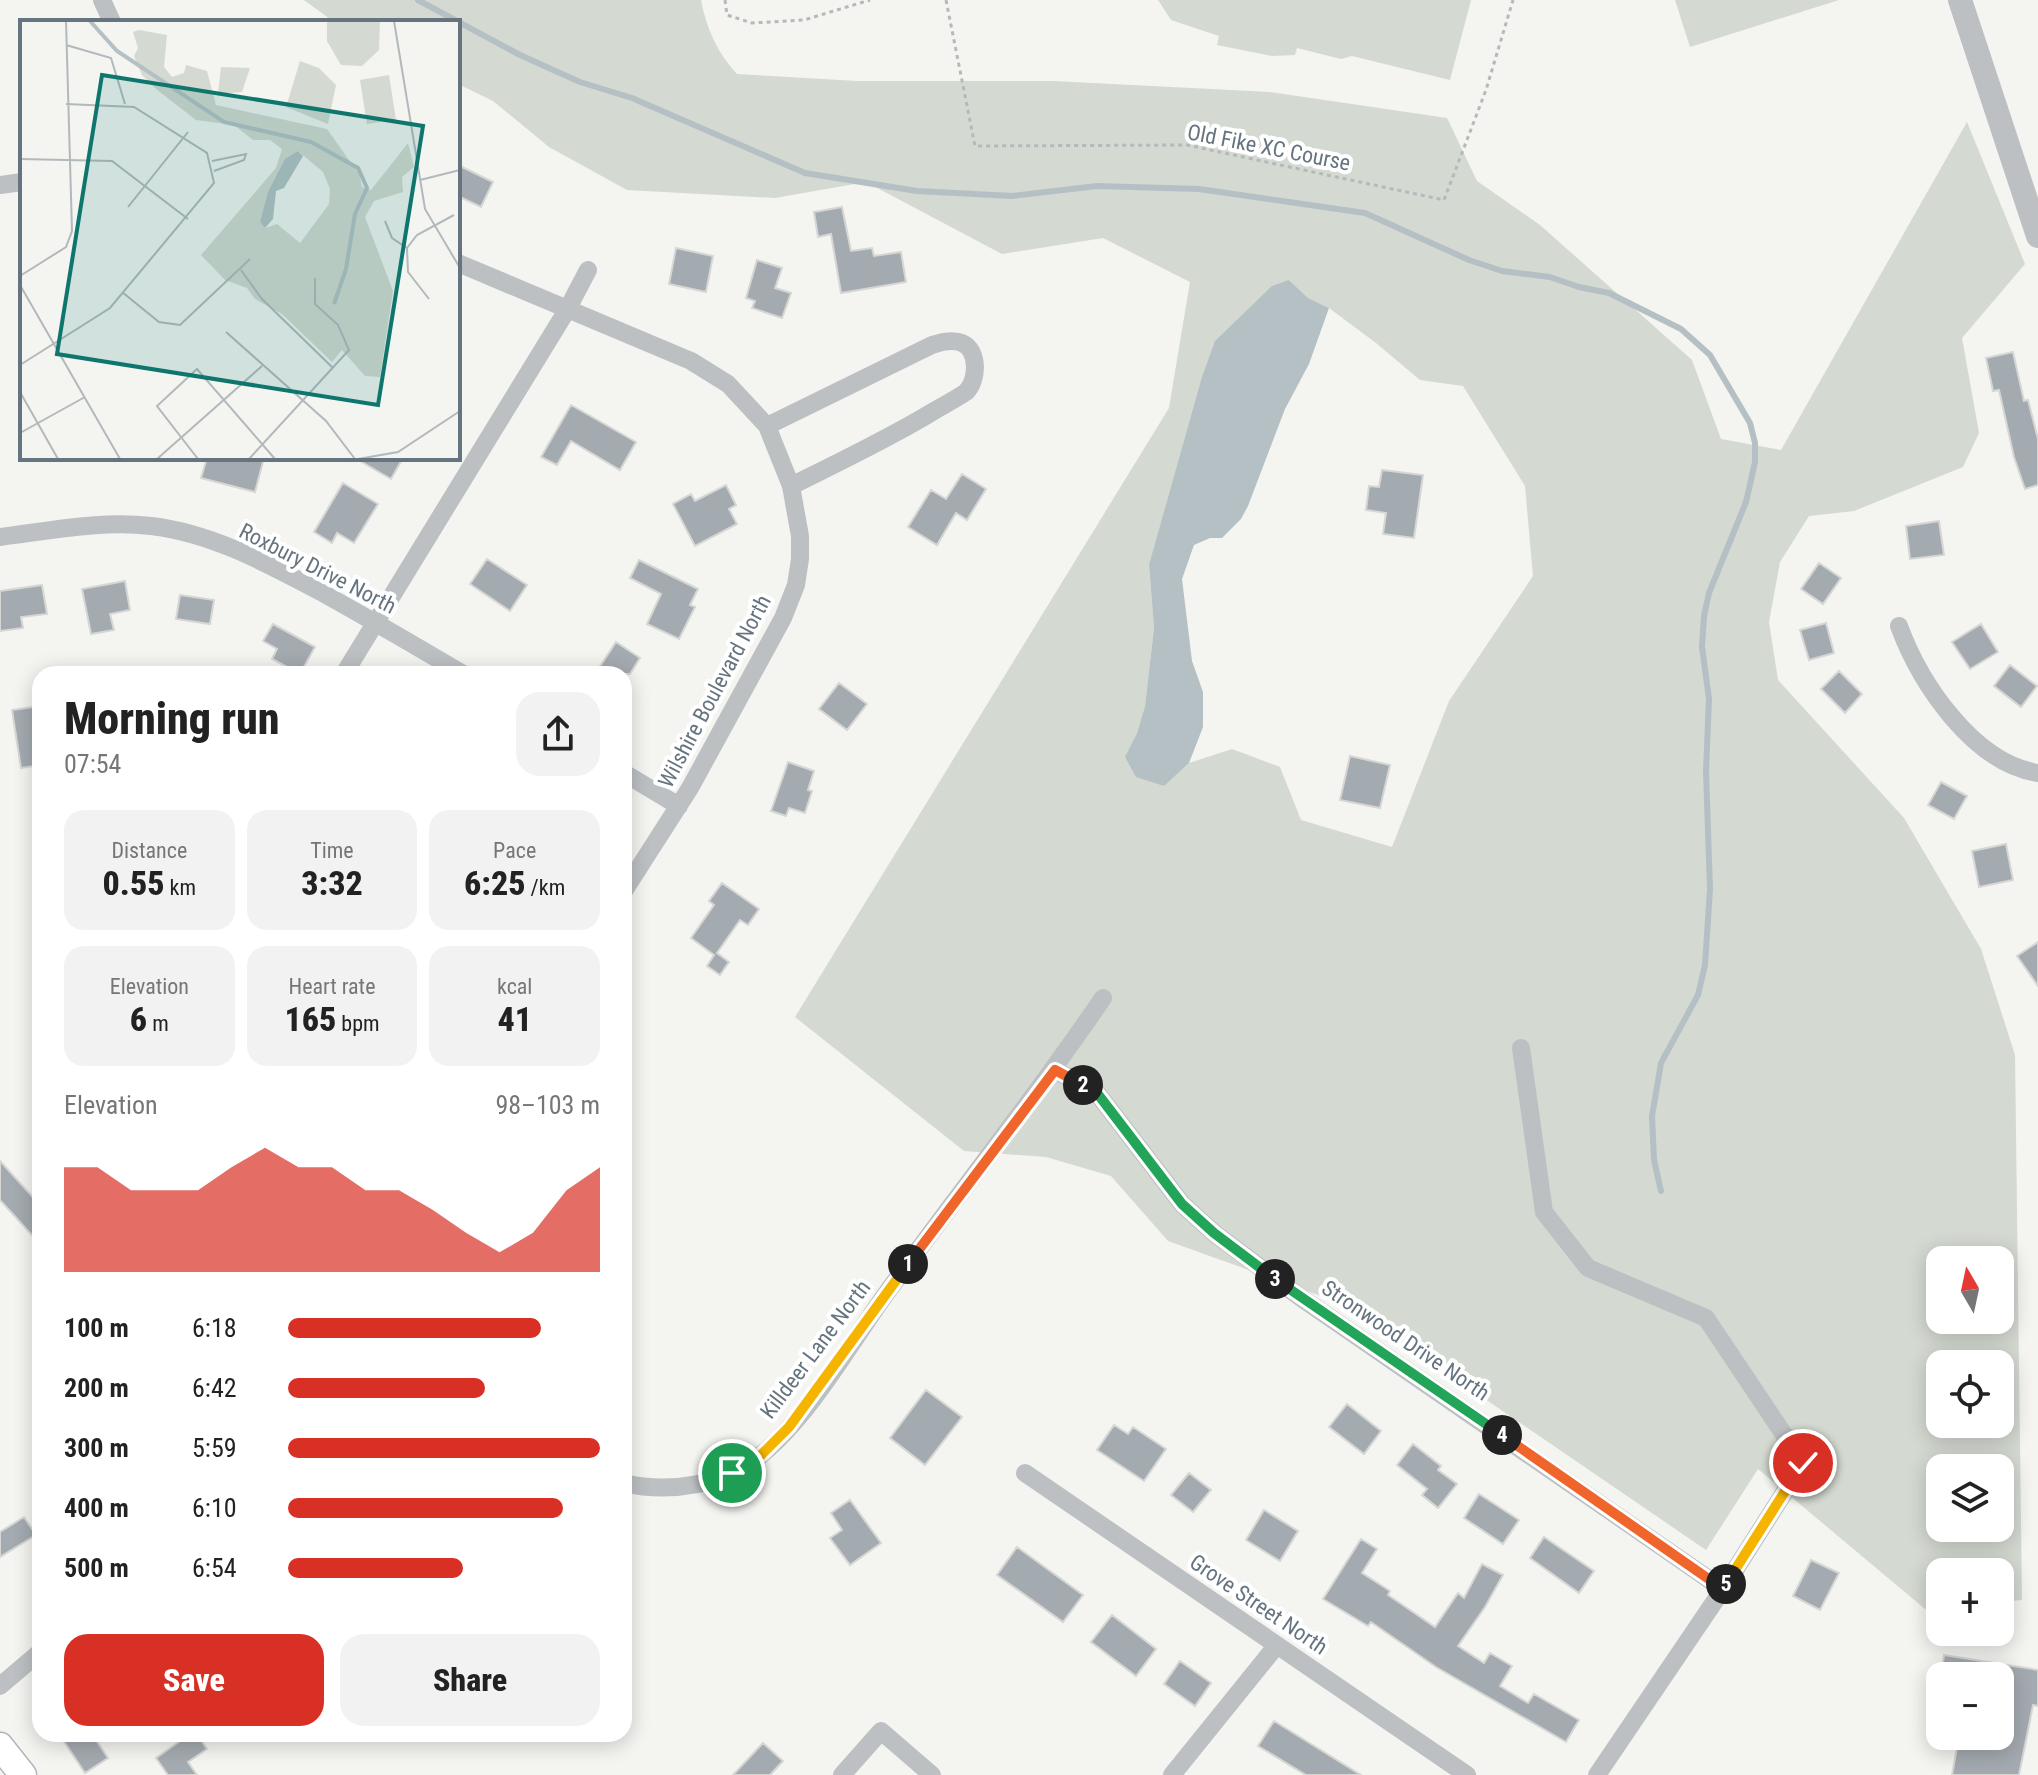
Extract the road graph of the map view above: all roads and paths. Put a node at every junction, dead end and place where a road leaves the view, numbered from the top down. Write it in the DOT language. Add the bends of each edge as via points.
graph roads {
  1 [pos="102,0"];
  2 [pos="725,0"];
  3 [pos="871,0"];
  4 [pos="946,0"];
  5 [pos="1513,0"];
  6 [pos="1960,0"];
  7 [pos="111,20"];
  8 [pos="20,182"];
  9 [pos="0,185"];
  10 [pos="2038,236"];
  11 [pos="460,264"];
  12 [pos="588,270"];
  13 [pos="567,310"];
  14 [pos="767,426"];
  15 [pos="791,486"];
  16 [pos="0,537"];
  17 [pos="377,623"];
  18 [pos="1899,626"];
  19 [pos="349,666"];
  20 [pos="450,666"];
  21 [pos="2038,773"];
  22 [pos="632,778"];
  23 [pos="679,806"];
  24 [pos="632,879"];
  25 [pos="1103,998"];
  26 [pos="1521,1048"];
  27 [pos="1055,1070"];
  28 [pos="1025,1473"];
  29 [pos="632,1484"];
  30 [pos="1723,1589"];
  31 [pos="1277,1645"];
  32 [pos="32,1659"];
  33 [pos="0,1686"];
  34 [pos="0,1746"];
  35 [pos="23,1775"];
  36 [pos="842,1775"];
  37 [pos="932,1775"];
  38 [pos="1172,1775"];
  39 [pos="1467,1775"];
  40 [pos="1597,1775"];
  1 -- 7 [label="street"];
  2 -- 3 [label="path" via="727,15 752,23 804,20"];
  4 -- 5 [label="path, Old Fike XC Course" via="975,146 1187,145 1444,200"];
  6 -- 10 [label="street"];
  8 -- 9 [label="street"];
  11 -- 13 [label="street, Wilshire Boulevard North"];
  12 -- 13 [label="street"];
  13 -- 14 [label="street, Wilshire Boulevard North" via="691,361 728,384"];
  13 -- 17 [label="street"];
  14 -- 15 [label="street, Wilshire Boulevard North"];
  14 -- 15 [label="street" via="944,341 962,342 970,349 975,375 967,390"];
  15 -- 23 [label="street, Wilshire Boulevard North" via="800,536 796,585 762,659"];
  16 -- 17 [label="street, Roxbury Drive North" via="116,525 192,535 240,551"];
  17 -- 19 [label="street"];
  17 -- 20 [label="street, Roxbury Drive North"];
  18 -- 21 [label="street" via="1908,651 1961,727 2006,762"];
  22 -- 23 [label="street"];
  23 -- 24 [label="street, Wilshire Boulevard North"];
  25 -- 27 [label="street, Killdeer Lane North"];
  26 -- 30 [label="street" via="1544,1212 1588,1268 1706,1318 1803,1463"];
  27 -- 29 [label="street, Killdeer Lane North" via="789,1427 761,1455 732,1473 683,1487"];
  27 -- 30 [label="street, Stronwood Drive North" via="1097,1093 1182,1204 1214,1233"];
  28 -- 31 [label="street, Grove Street North"];
  30 -- 40 [label="street"];
  31 -- 38 [label="street"];
  31 -- 39 [label="street, Grove Street North"];
  32 -- 33 [label="street"];
  34 -- 35 [label="main road"];
  36 -- 37 [label="street" via="881,1731"];
}
